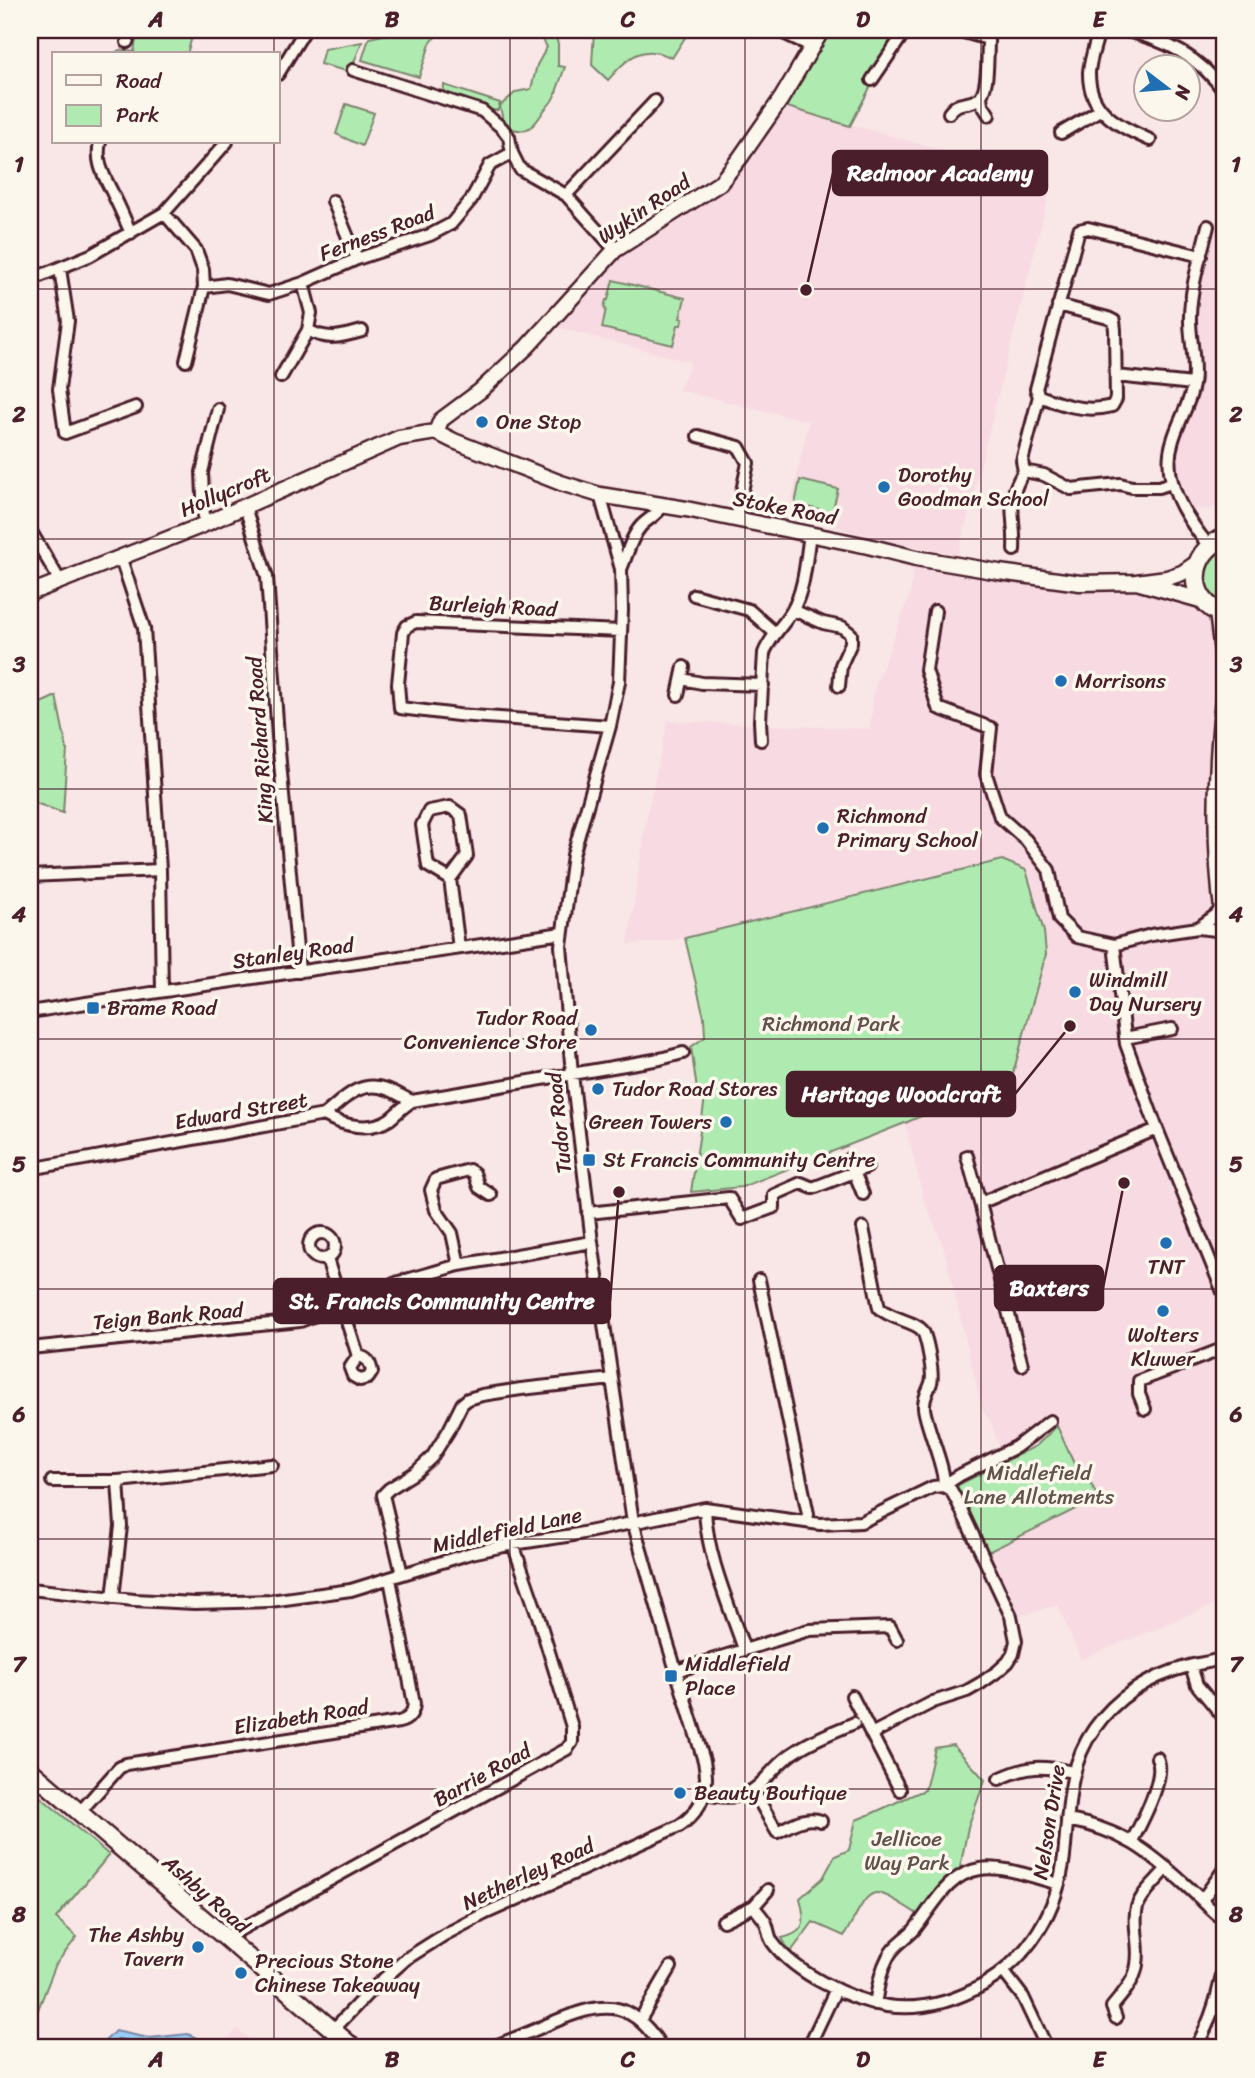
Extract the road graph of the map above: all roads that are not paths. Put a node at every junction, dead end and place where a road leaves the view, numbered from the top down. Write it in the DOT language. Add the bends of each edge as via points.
graph roads {
  1 [pos="132,30"];
  2 [pos="305,30"];
  3 [pos="777,30"];
  4 [pos="822,30"];
  5 [pos="906,30"];
  6 [pos="957,30"];
  7 [pos="1099,30"];
  8 [pos="1123,30"];
  9 [pos="1137,31"];
  10 [pos="988,34"];
  11 [pos="127,42"];
  12 [pos="813,47"];
  13 [pos="353,70"];
  14 [pos="280,71"];
  15 [pos="872,80"];
  16 [pos="1223,86"];
  17 [pos="981,97"];
  18 [pos="655,101"];
  19 [pos="1100,110"];
  20 [pos="949,113"];
  21 [pos="989,115"];
  22 [pos="1061,133"];
  23 [pos="1150,139"];
  24 [pos="100,144"];
  25 [pos="225,144"];
  26 [pos="512,153"];
  27 [pos="566,195"];
  28 [pos="333,201"];
  29 [pos="164,213"];
  30 [pos="1208,226"];
  31 [pos="131,233"];
  32 [pos="615,250"];
  33 [pos="1201,256"];
  34 [pos="357,259"];
  35 [pos="60,270"];
  36 [pos="30,280"];
  37 [pos="303,283"];
  38 [pos="204,287"];
  39 [pos="1058,305"];
  40 [pos="307,330"];
  41 [pos="362,331"];
  42 [pos="186,361"];
  43 [pos="1116,376"];
  44 [pos="281,377"];
  45 [pos="1193,384"];
  46 [pos="1039,396"];
  47 [pos="136,407"];
  48 [pos="218,409"];
  49 [pos="436,432"];
  50 [pos="698,436"];
  51 [pos="1024,471"];
  52 [pos="1171,483"];
  53 [pos="600,495"];
  54 [pos="663,506"];
  55 [pos="245,507"];
  56 [pos="736,519"];
  57 [pos="206,523"];
  58 [pos="30,530"];
  59 [pos="810,534"];
  60 [pos="1217,542"];
  61 [pos="1014,550"];
  62 [pos="1003,552"];
  63 [pos="1024,558"];
  64 [pos="121,559"];
  65 [pos="1198,562"];
  66 [pos="621,569"];
  67 [pos="60,581"];
  68 [pos="1136,582"];
  69 [pos="31,591"];
  70 [pos="694,595"];
  71 [pos="1216,609"];
  72 [pos="793,610"];
  73 [pos="935,611"];
  74 [pos="621,631"];
  75 [pos="775,634"];
  76 [pos="1225,660"];
  77 [pos="684,667"];
  78 [pos="682,679"];
  79 [pos="763,685"];
  80 [pos="839,686"];
  81 [pos="678,695"];
  82 [pos="1225,699"];
  83 [pos="610,726"];
  84 [pos="761,740"];
  85 [pos="160,870"];
  86 [pos="30,876"];
  87 [pos="450,879"];
  88 [pos="1224,911"];
  89 [pos="1198,928"];
  90 [pos="1225,931"];
  91 [pos="562,933"];
  92 [pos="1114,945"];
  93 [pos="459,948"];
  94 [pos="299,972"];
  95 [pos="162,991"];
  96 [pos="30,1012"];
  97 [pos="1172,1029"];
  98 [pos="1125,1038"];
  99 [pos="683,1053"];
  100 [pos="572,1074"];
  101 [pos="412,1101"];
  102 [pos="324,1115"];
  103 [pos="1157,1129"];
  104 [pos="967,1156"];
  105 [pos="849,1159"];
  106 [pos="867,1167"];
  107 [pos="30,1169"];
  108 [pos="854,1172"];
  109 [pos="863,1194"];
  110 [pos="491,1195"];
  111 [pos="980,1203"];
  112 [pos="588,1213"];
  113 [pos="863,1228"];
  114 [pos="592,1242"];
  115 [pos="327,1259"];
  116 [pos="459,1265"];
  117 [pos="1221,1274"];
  118 [pos="759,1280"];
  119 [pos="1225,1297"];
  120 [pos="341,1304"];
  121 [pos="30,1348"];
  122 [pos="1225,1348"];
  123 [pos="358,1356"];
  124 [pos="1022,1365"];
  125 [pos="612,1379"];
  126 [pos="1144,1409"];
  127 [pos="1050,1421"];
  128 [pos="272,1465"];
  129 [pos="52,1481"];
  130 [pos="118,1481"];
  131 [pos="943,1486"];
  132 [pos="705,1508"];
  133 [pos="634,1522"];
  134 [pos="807,1522"];
  135 [pos="513,1544"];
  136 [pos="402,1574"];
  137 [pos="390,1579"];
  138 [pos="30,1589"];
  139 [pos="113,1598"];
  140 [pos="897,1640"];
  141 [pos="744,1649"];
  142 [pos="1225,1657"];
  143 [pos="1191,1666"];
  144 [pos="676,1671"];
  145 [pos="852,1696"];
  146 [pos="1225,1719"];
  147 [pos="854,1723"];
  148 [pos="871,1734"];
  149 [pos="1157,1758"];
  150 [pos="30,1770"];
  151 [pos="1073,1772"];
  152 [pos="999,1779"];
  153 [pos="753,1790"];
  154 [pos="900,1790"];
  155 [pos="705,1794"];
  156 [pos="79,1814"];
  157 [pos="821,1821"];
  158 [pos="1068,1821"];
  159 [pos="1132,1841"];
  160 [pos="1167,1868"];
  161 [pos="1225,1868"];
  162 [pos="1059,1884"];
  163 [pos="768,1890"];
  164 [pos="1202,1900"];
  165 [pos="754,1906"];
  166 [pos="1225,1920"];
  167 [pos="723,1921"];
  168 [pos="225,1938"];
  169 [pos="1225,1960"];
  170 [pos="671,1967"];
  171 [pos="1003,1971"];
  172 [pos="836,1989"];
  173 [pos="875,2004"];
  174 [pos="1116,2018"];
  175 [pos="640,2020"];
  176 [pos="333,2030"];
  177 [pos="354,2048"];
  178 [pos="490,2048"];
  179 [pos="662,2048"];
  180 [pos="808,2048"];
  181 [pos="1047,2048"];
  182 [pos="1195,2048"];
  1 -- 11 [label="street"];
  2 -- 14 [label="street"];
  3 -- 12 [label="street"];
  4 -- 12 [label="street, Wykin Road"];
  5 -- 15 [label="street"];
  6 -- 10 [label="street"];
  7 -- 19 [label="street" via="1089,72"];
  8 -- 9 [label="street"];
  9 -- 16 [label="street" via="1183,51"];
  10 -- 17 [label="street" via="987,76"];
  12 -- 32 [label="street, Wykin Road" via="720,183"];
  13 -- 26 [label="street" via="482,111 508,135"];
  17 -- 20 [label="street" via="957,104"];
  17 -- 21 [label="street"];
  18 -- 27 [label="street"];
  19 -- 22 [label="street"];
  19 -- 23 [label="street" via="1120,127"];
  24 -- 31 [label="street" via="102,175"];
  25 -- 29 [label="street"];
  26 -- 27 [label="street" via="520,169"];
  26 -- 34 [label="street, Ferness Road" via="490,165 452,224"];
  27 -- 32 [label="street"];
  28 -- 34 [label="street"];
  29 -- 31 [label="street"];
  29 -- 38 [label="street" via="196,250 204,269"];
  30 -- 33 [label="street"];
  31 -- 35 [label="street"];
  32 -- 49 [label="street, Wykin Road" via="527,347 441,420"];
  33 -- 39 [label="street" via="1081,229"];
  33 -- 45 [label="street" via="1190,310"];
  34 -- 37 [label="street, Ferness Road"];
  35 -- 36 [label="street"];
  35 -- 47 [label="street" via="68,321 59,389 65,433"];
  37 -- 38 [label="street, Ferness Road" via="269,294 227,284"];
  37 -- 40 [label="street" via="311,313"];
  38 -- 42 [label="street"];
  39 -- 43 [label="street" via="1111,319 1115,324"];
  39 -- 46 [label="street" via="1036,389"];
  40 -- 41 [label="street" via="320,337"];
  40 -- 44 [label="street"];
  43 -- 45 [label="street"];
  43 -- 46 [label="street" via="1115,403 1105,408 1078,409"];
  45 -- 52 [label="street" via="1170,450"];
  46 -- 51 [label="street" via="1022,461"];
  48 -- 57 [label="street" via="202,472"];
  49 -- 53 [label="street, Stoke Road"];
  49 -- 55 [label="street, Hollycroft" via="400,438"];
  50 -- 56 [label="street" via="739,447 748,463"];
  51 -- 52 [label="street" via="1071,489"];
  51 -- 61 [label="street" via="1011,500"];
  52 -- 60 [label="street" via="1184,510"];
  53 -- 54 [label="street, Stoke Road"];
  53 -- 66 [label="street, Tudor Road"];
  54 -- 56 [label="street, Stoke Road"];
  54 -- 66 [label="street, Tudor Road" via="639,527"];
  55 -- 57 [label="street, Hollycroft"];
  55 -- 94 [label="street, King Richard Road" via="267,577"];
  56 -- 59 [label="street, Stoke Road"];
  57 -- 64 [label="street, Hollycroft"];
  58 -- 67 [label="street"];
  59 -- 68 [label="street, Stoke Road" via="999,572 1080,583"];
  59 -- 72 [label="street"];
  60 -- 65 [label="main road"];
  61 -- 62 [label="street"];
  61 -- 63 [label="street"];
  64 -- 67 [label="street, Hollycroft"];
  64 -- 85 [label="street" via="144,628"];
  65 -- 68 [label="street, Stoke Road" via="1174,575"];
  65 -- 71 [label="main road" via="1197,587"];
  66 -- 74 [label="street, Tudor Road"];
  67 -- 69 [label="street, Hollycroft"];
  68 -- 71 [label="street, Stoke Road"];
  70 -- 75 [label="street" via="748,610"];
  71 -- 76 [label="main road"];
  72 -- 75 [label="street"];
  72 -- 80 [label="street" via="851,634"];
  73 -- 92 [label="street" via="926,670 938,708 990,728 986,774 1000,817 1049,870 1059,919 1077,937"];
  74 -- 83 [label="street, Tudor Road" via="619,682"];
  74 -- 83 [label="street, Burleigh Road" via="416,622 403,633 400,708"];
  75 -- 79 [label="street" via="764,653"];
  77 -- 78 [label="street"];
  78 -- 79 [label="street"];
  78 -- 81 [label="street"];
  79 -- 84 [label="street"];
  82 -- 88 [label="main road" via="1218,845"];
  83 -- 91 [label="street, Tudor Road" via="573,855"];
  85 -- 86 [label="street"];
  85 -- 95 [label="street"];
  87 -- 87 [label="street" via="467,856 461,815 450,807 429,811 422,825 428,866"];
  87 -- 93 [label="street"];
  88 -- 89 [label="street"];
  89 -- 90 [label="street"];
  89 -- 92 [label="street"];
  91 -- 93 [label="street, Stanley Road"];
  91 -- 100 [label="street, Tudor Road"];
  92 -- 98 [label="street"];
  93 -- 94 [label="street, Stanley Road"];
  94 -- 95 [label="street, Stanley Road"];
  95 -- 96 [label="street, Stanley Road"];
  97 -- 98 [label="street"];
  98 -- 103 [label="street"];
  99 -- 100 [label="street"];
  100 -- 101 [label="street"];
  100 -- 112 [label="street, Tudor Road"];
  101 -- 102 [label="street" via="374,1125 351,1126"];
  101 -- 102 [label="street, Edward Street" via="375,1086 350,1093"];
  102 -- 107 [label="street, Edward Street"];
  103 -- 111 [label="street"];
  103 -- 117 [label="street"];
  104 -- 111 [label="street"];
  105 -- 108 [label="street"];
  106 -- 108 [label="street"];
  108 -- 109 [label="street"];
  108 -- 112 [label="street" via="813,1188 801,1183 774,1195 774,1207 742,1219 729,1198"];
  110 -- 116 [label="street" via="479,1187 469,1170 432,1184 432,1199 450,1227"];
  111 -- 124 [label="street"];
  112 -- 114 [label="street, Tudor Road"];
  113 -- 131 [label="street" via="879,1308 918,1327 924,1335 932,1376 924,1408 945,1476"];
  114 -- 116 [label="street, Teign Bank Road"];
  114 -- 125 [label="street, Tudor Road"];
  115 -- 120 [label="street"];
  116 -- 120 [label="street, Teign Bank Road"];
  117 -- 119 [label="street"];
  118 -- 134 [label="street"];
  120 -- 121 [label="street, Teign Bank Road" via="282,1324"];
  120 -- 123 [label="street"];
  122 -- 126 [label="street" via="1139,1381"];
  125 -- 133 [label="street, Tudor Road"];
  125 -- 136 [label="street" via="465,1401 432,1457 383,1495"];
  127 -- 131 [label="street, Middlefield Lane" via="1016,1447"];
  128 -- 130 [label="street"];
  129 -- 130 [label="street"];
  130 -- 139 [label="street" via="121,1526"];
  131 -- 134 [label="street, Middlefield Lane" via="861,1521"];
  131 -- 148 [label="street" via="957,1501 1011,1616 1016,1641 1013,1654 998,1671 967,1690"];
  132 -- 133 [label="street, Middlefield Lane"];
  132 -- 134 [label="street, Middlefield Lane"];
  132 -- 141 [label="street" via="707,1530"];
  133 -- 135 [label="street, Middlefield Lane"];
  133 -- 144 [label="street, Tudor Road"];
  135 -- 136 [label="street, Middlefield Lane"];
  135 -- 168 [label="street, Barrie Road" via="572,1727 567,1749"];
  136 -- 137 [label="street, Middlefield Lane"];
  137 -- 139 [label="street, Middlefield Lane" via="351,1590 251,1602"];
  137 -- 156 [label="street, Elizabeth Road" via="414,1704 408,1718 126,1765"];
  138 -- 139 [label="street, Middlefield Lane"];
  140 -- 141 [label="street" via="890,1627 819,1628"];
  141 -- 144 [label="street"];
  142 -- 143 [label="street, Nelson Drive"];
  143 -- 146 [label="street" via="1198,1685"];
  143 -- 151 [label="street, Nelson Drive" via="1155,1679 1118,1701 1094,1728"];
  144 -- 155 [label="street, Tudor Road" via="706,1772"];
  145 -- 148 [label="street"];
  147 -- 153 [label="street" via="798,1749"];
  148 -- 154 [label="street"];
  149 -- 159 [label="street" via="1159,1777"];
  150 -- 156 [label="main road, Ashby Road"];
  151 -- 152 [label="street" via="1028,1767"];
  151 -- 158 [label="street, Nelson Drive"];
  153 -- 155 [label="street" via="733,1797"];
  153 -- 157 [label="street" via="777,1832 806,1819"];
  155 -- 176 [label="street, Netherley Road" via="695,1813 679,1826 474,1919 426,1946 369,1992"];
  156 -- 168 [label="main road, Ashby Road"];
  158 -- 159 [label="street"];
  158 -- 162 [label="street, Nelson Drive"];
  159 -- 160 [label="street"];
  160 -- 164 [label="street"];
  160 -- 174 [label="street" via="1137,1910 1138,1966 1132,1983 1112,2007"];
  161 -- 164 [label="street"];
  162 -- 171 [label="street, Nelson Drive" via="1036,1935"];
  162 -- 173 [label="street" via="990,1868 962,1875 892,1951 880,1976"];
  163 -- 165 [label="street"];
  164 -- 166 [label="street"];
  165 -- 167 [label="street"];
  165 -- 172 [label="street, Nelson Drive" via="774,1945"];
  168 -- 176 [label="main road, Ashby Road"];
  169 -- 182 [label="street" via="1217,2000"];
  170 -- 175 [label="street"];
  171 -- 173 [label="street, Nelson Drive" via="972,1991 931,2006"];
  171 -- 181 [label="street" via="1023,1997"];
  172 -- 173 [label="street, Nelson Drive"];
  172 -- 180 [label="street"];
  175 -- 178 [label="street" via="615,2008 596,2007"];
  175 -- 179 [label="street"];
  176 -- 177 [label="main road, Ashby Road"];
}
